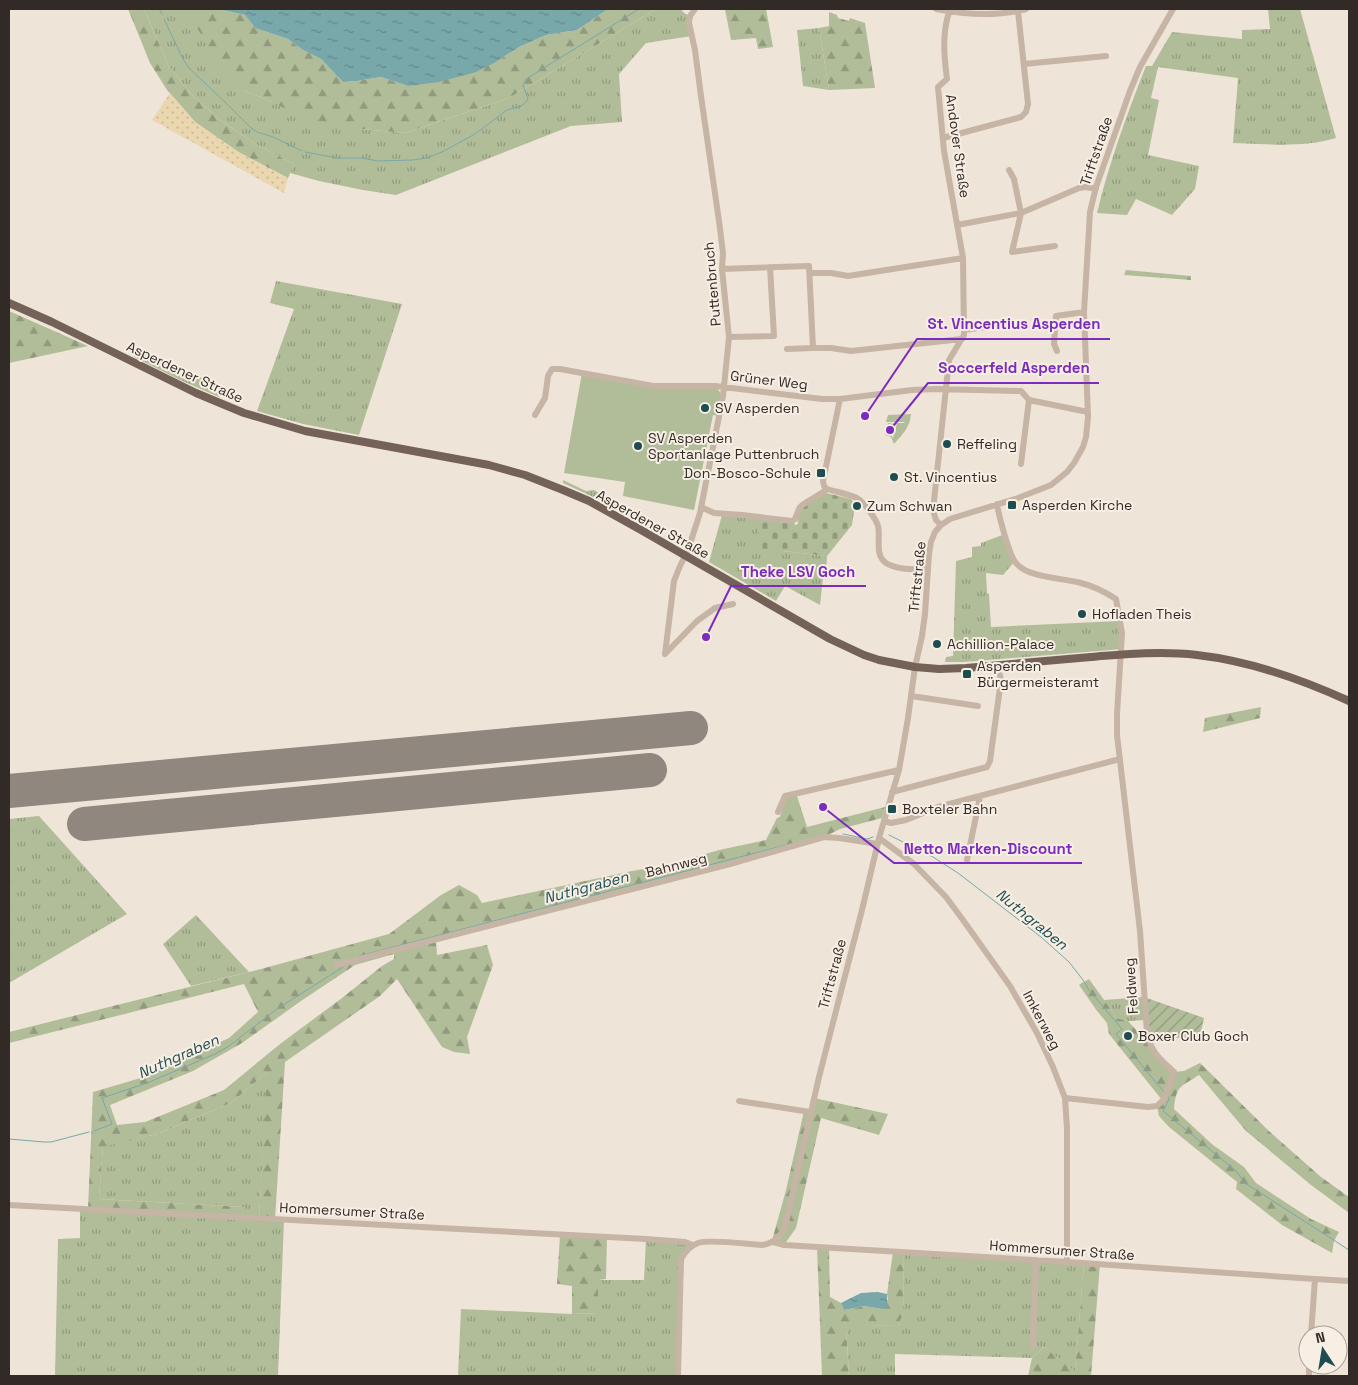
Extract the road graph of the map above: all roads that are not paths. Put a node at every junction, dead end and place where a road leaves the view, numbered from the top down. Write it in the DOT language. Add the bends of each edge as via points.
graph roads {
  1 [pos="695,9"];
  2 [pos="936,9"];
  3 [pos="1026,9"];
  4 [pos="1173,9"];
  5 [pos="1018,11"];
  6 [pos="949,12"];
  7 [pos="1106,56"];
  8 [pos="1024,64"];
  9 [pos="943,138"];
  10 [pos="1009,170"];
  11 [pos="1096,189"];
  12 [pos="1021,213"];
  13 [pos="957,225"];
  14 [pos="1055,246"];
  15 [pos="964,258"];
  16 [pos="770,266"];
  17 [pos="722,269"];
  18 [pos="810,273"];
  19 [pos="9,304"];
  20 [pos="1084,312"];
  21 [pos="1014,324"];
  22 [pos="964,330"];
  23 [pos="729,337"];
  24 [pos="962,339"];
  25 [pos="813,348"];
  26 [pos="787,349"];
  27 [pos="1057,351"];
  28 [pos="724,388"];
  29 [pos="947,390"];
  30 [pos="840,399"];
  31 [pos="1030,400"];
  32 [pos="1088,412"];
  33 [pos="534,415"];
  34 [pos="1021,464"];
  35 [pos="827,489"];
  36 [pos="997,504"];
  37 [pos="701,507"];
  38 [pos="940,525"];
  39 [pos="685,556"];
  40 [pos="928,570"];
  41 [pos="733,604"];
  42 [pos="1121,655"];
  43 [pos="915,667"];
  44 [pos="1000,675"];
  45 [pos="911,696"];
  46 [pos="1349,701"];
  47 [pos="978,706"];
  48 [pos="1120,759"];
  49 [pos="899,770"];
  50 [pos="892,792"];
  51 [pos="980,796"];
  52 [pos="778,812"];
  53 [pos="884,821"];
  54 [pos="879,841"];
  55 [pos="967,860"];
  56 [pos="336,965"];
  57 [pos="1065,1098"];
  58 [pos="739,1101"];
  59 [pos="810,1112"];
  60 [pos="9,1205"];
  61 [pos="773,1242"];
  62 [pos="693,1246"];
  63 [pos="1036,1260"];
  64 [pos="1066,1262"];
  65 [pos="1315,1279"];
  66 [pos="1349,1281"];
  67 [pos="1312,1325"];
  68 [pos="1033,1347"];
  69 [pos="678,1376"];
  1 -- 17 [label="street, Puttenbruch" via="689,23 696,50 719,221"];
  2 -- 6 [label="street"];
  3 -- 5 [label="street"];
  4 -- 11 [label="street, Triftstraße" via="1138,72"];
  5 -- 6 [label="street" via="982,15"];
  5 -- 8 [label="street"];
  6 -- 9 [label="street, Andover Straße" via="943,53 947,79 938,87"];
  7 -- 8 [label="street"];
  8 -- 9 [label="street" via="1028,104 1021,117"];
  9 -- 13 [label="street, Andover Straße"];
  10 -- 12 [label="street"];
  11 -- 12 [label="street" via="1080,188"];
  11 -- 20 [label="street, Triftstraße" via="1088,226"];
  12 -- 13 [label="street"];
  12 -- 14 [label="street" via="1012,252"];
  13 -- 15 [label="street, Andover Straße"];
  15 -- 18 [label="street" via="848,276 832,272"];
  15 -- 22 [label="street, Andover Straße"];
  16 -- 17 [label="street"];
  16 -- 18 [label="street" via="809,266"];
  16 -- 23 [label="street" via="774,336"];
  17 -- 23 [label="street, Puttenbruch"];
  18 -- 25 [label="street"];
  19 -- 39 [label="main road, Asperdener Straße" via="182,387 244,413 305,430 467,460 525,475 589,501"];
  20 -- 27 [label="street" via="1056,316 1054,344"];
  20 -- 32 [label="street, Triftstraße"];
  21 -- 22 [label="street"];
  22 -- 24 [label="street, Andover Straße"];
  23 -- 28 [label="street, Puttenbruch"];
  24 -- 25 [label="street" via="851,351"];
  24 -- 29 [label="street, Andover Straße" via="949,360"];
  25 -- 26 [label="street"];
  28 -- 30 [label="street, Grüner Weg"];
  28 -- 33 [label="street, Grüner Weg" via="653,386 552,370 545,398"];
  28 -- 37 [label="street, Puttenbruch"];
  29 -- 30 [label="street, Grüner Weg" via="912,390"];
  29 -- 31 [label="street, Grüner Weg" via="1021,391"];
  29 -- 38 [label="street, Andover Straße" via="933,510"];
  30 -- 35 [label="street" via="823,481"];
  31 -- 32 [label="street, Grüner Weg"];
  31 -- 34 [label="street"];
  32 -- 36 [label="street, Triftstraße" via="1083,447 1067,472 1044,489"];
  35 -- 37 [label="street" via="801,506 792,521 714,513"];
  35 -- 40 [label="street" via="856,498 866,507 878,524 882,560 903,568"];
  36 -- 38 [label="street, Triftstraße"];
  36 -- 42 [label="street, Feldweg" via="1016,563 1030,574 1083,583 1116,599 1122,633"];
  37 -- 39 [label="street, Puttenbruch"];
  38 -- 40 [label="street, Triftstraße" via="931,542"];
  39 -- 41 [label="street, Puttenbruch" via="674,581 665,654 697,621 716,608"];
  39 -- 43 [label="main road, Asperdener Straße" via="847,648 879,660"];
  40 -- 43 [label="street, Triftstraße" via="922,636"];
  42 -- 43 [label="main road, Asperdener Straße" via="966,668"];
  42 -- 46 [label="main road, Asperdener Straße" via="1174,653 1219,658 1278,673"];
  42 -- 48 [label="street, Feldweg" via="1116,714"];
  43 -- 45 [label="street, Triftstraße"];
  44 -- 50 [label="street" via="987,767"];
  45 -- 47 [label="street"];
  45 -- 49 [label="street, Triftstraße"];
  48 -- 51 [label="street"];
  48 -- 57 [label="street, Feldweg" via="1140,931 1147,1033 1149,1044 1157,1056 1174,1072 1164,1099 1157,1106"];
  49 -- 50 [label="street, Triftstraße"];
  49 -- 52 [label="street" via="785,796"];
  50 -- 53 [label="street, Triftstraße"];
  51 -- 53 [label="street" via="938,806 906,820"];
  51 -- 55 [label="street"];
  53 -- 54 [label="street, Triftstraße"];
  54 -- 56 [label="street, Bahnweg" via="824,838"];
  54 -- 57 [label="street, Imkerweg" via="914,864 964,921 1010,986 1037,1033"];
  54 -- 59 [label="street, Triftstraße"];
  57 -- 64 [label="street, Imkerweg"];
  58 -- 59 [label="street"];
  59 -- 61 [label="street, Triftstraße" via="785,1227"];
  60 -- 62 [label="street, Hommersumer Straße" via="638,1239 685,1242"];
  61 -- 62 [label="street" via="761,1245 705,1242"];
  61 -- 63 [label="street, Hommersumer Straße" via="784,1246"];
  62 -- 69 [label="street" via="681,1260"];
  63 -- 64 [label="street, Hommersumer Straße"];
  63 -- 68 [label="street"];
  64 -- 65 [label="street, Hommersumer Straße"];
  65 -- 66 [label="street, Hommersumer Straße"];
  65 -- 67 [label="street"];
}
